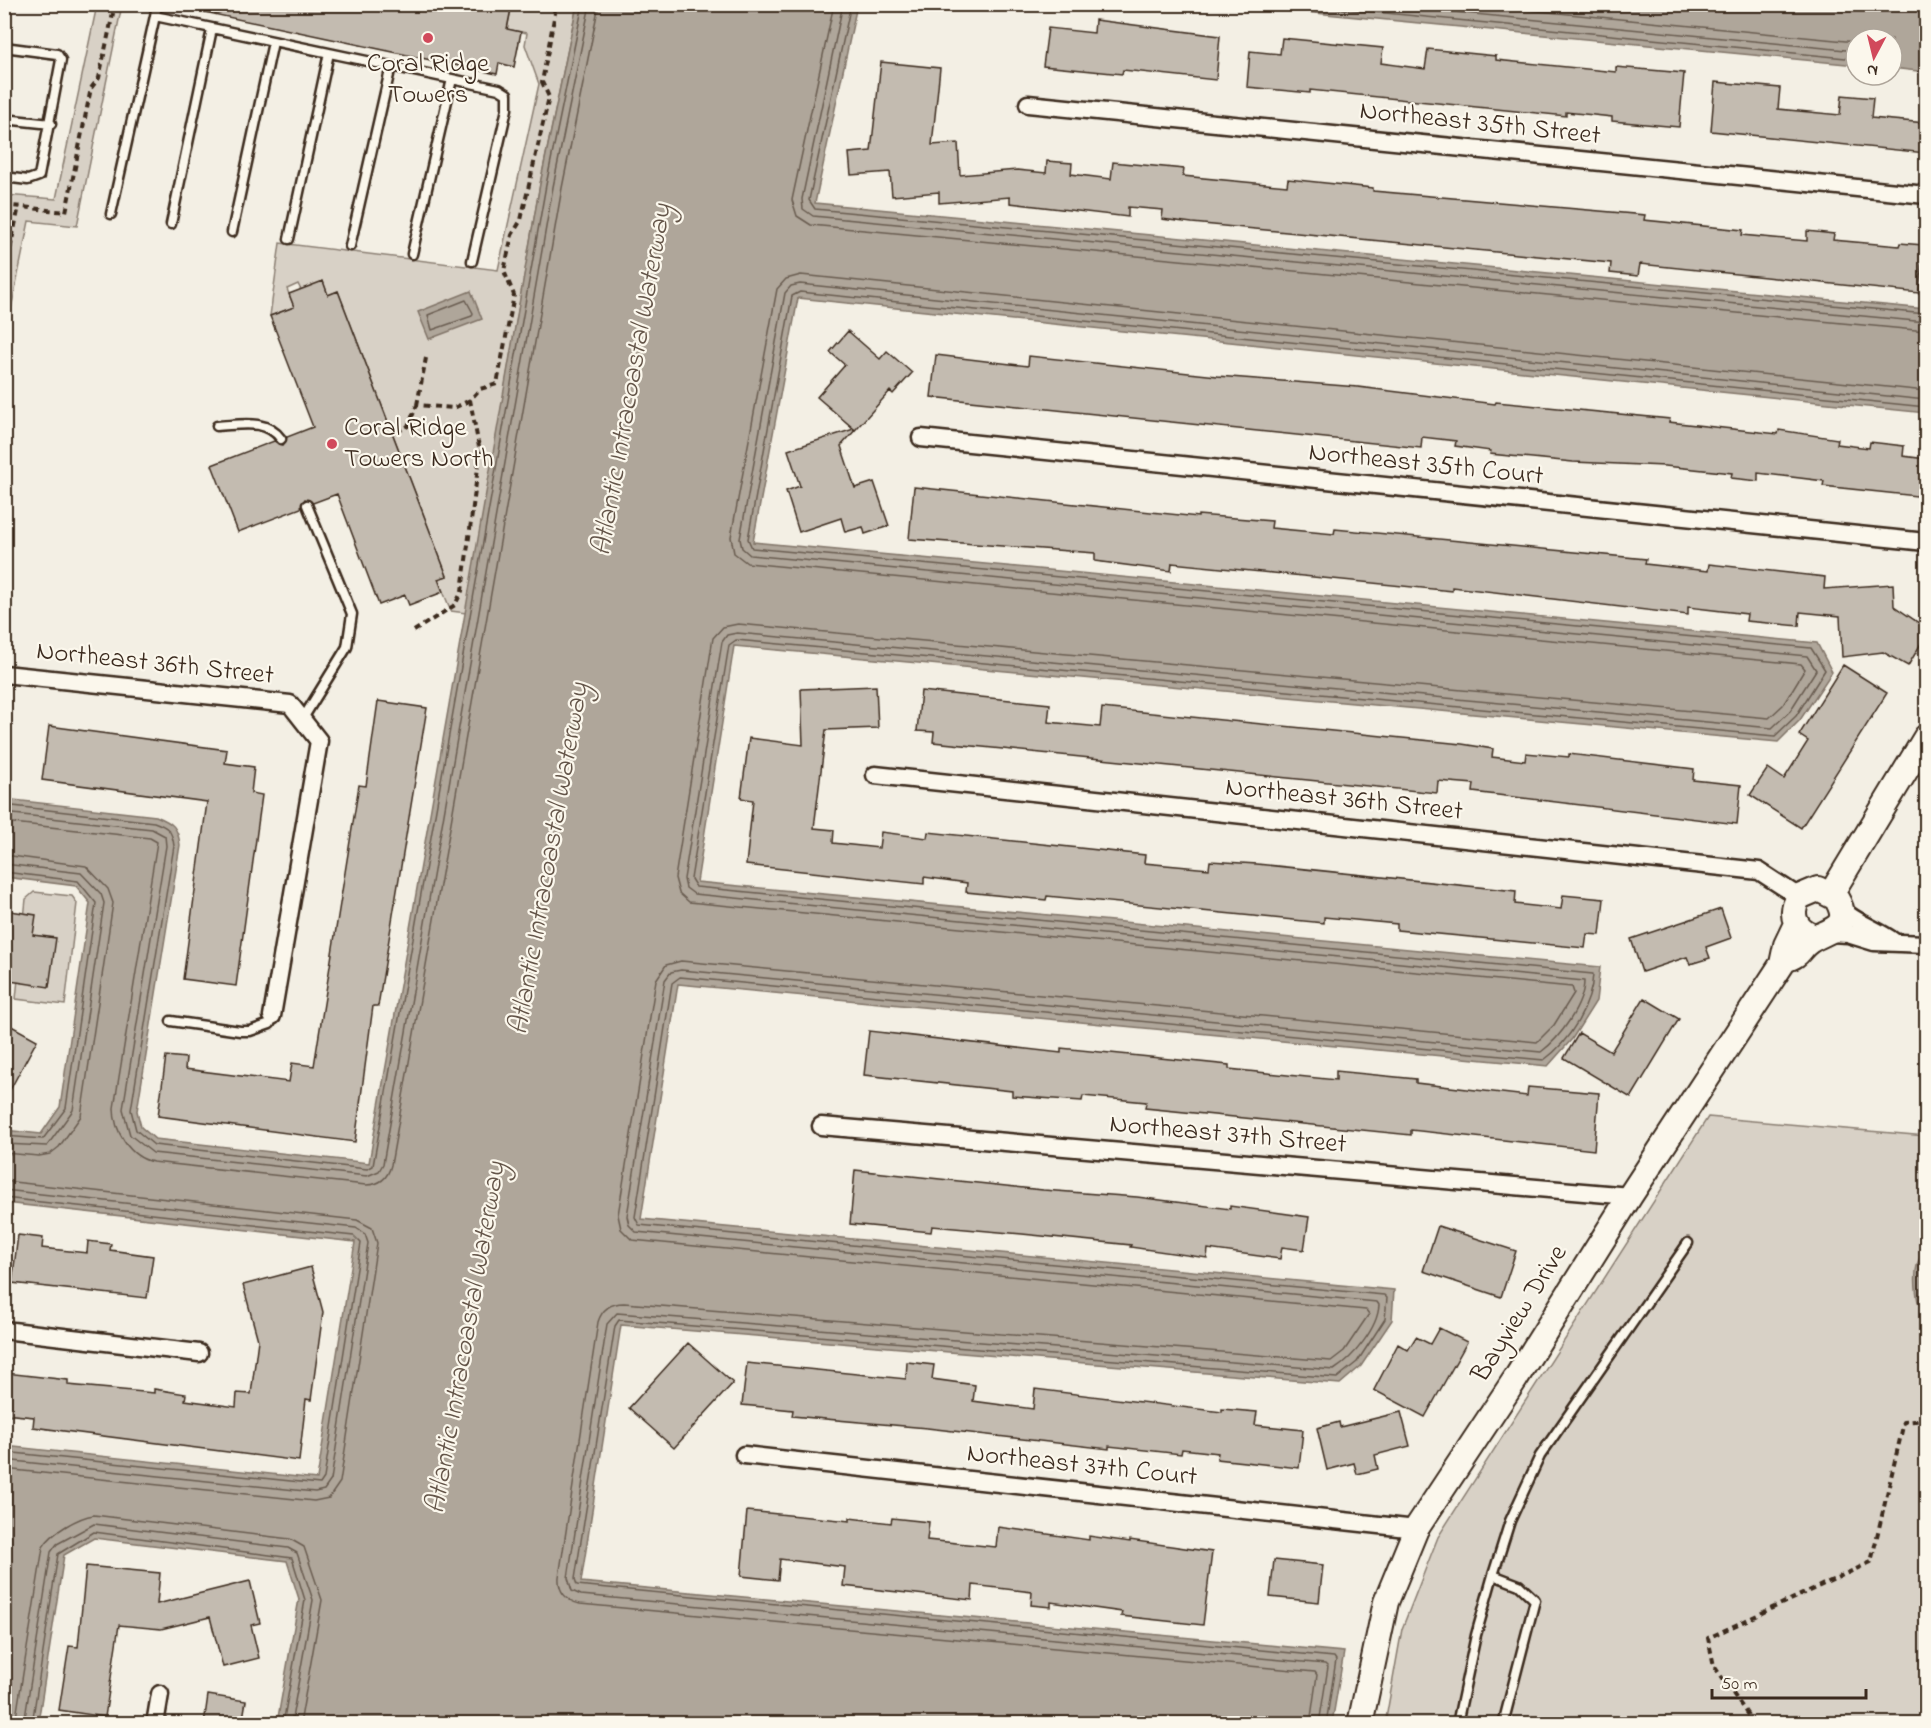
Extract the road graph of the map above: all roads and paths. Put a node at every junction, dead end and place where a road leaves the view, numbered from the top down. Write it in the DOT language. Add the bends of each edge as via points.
graph roads {
  1 [pos="115,4"];
  2 [pos="157,4"];
  3 [pos="552,4"];
  4 [pos="154,16"];
  5 [pos="212,28"];
  6 [pos="273,42"];
  7 [pos="4,47"];
  8 [pos="329,53"];
  9 [pos="391,66"];
  10 [pos="452,79"];
  11 [pos="1028,104"];
  12 [pos="4,119"];
  13 [pos="51,124"];
  14 [pos="4,177"];
  15 [pos="1926,195"];
  16 [pos="4,204"];
  17 [pos="19,206"];
  18 [pos="111,214"];
  19 [pos="171,224"];
  20 [pos="232,232"];
  21 [pos="289,239"];
  22 [pos="350,246"];
  23 [pos="412,254"];
  24 [pos="472,261"];
  25 [pos="4,279"];
  26 [pos="426,358"];
  27 [pos="470,400"];
  28 [pos="417,405"];
  29 [pos="217,426"];
  30 [pos="397,432"];
  31 [pos="921,438"];
  32 [pos="281,439"];
  33 [pos="307,505"];
  34 [pos="1926,542"];
  35 [pos="414,631"];
  36 [pos="4,674"];
  37 [pos="302,720"];
  38 [pos="1926,737"];
  39 [pos="875,776"];
  40 [pos="1799,897"];
  41 [pos="1836,902"];
  42 [pos="1814,931"];
  43 [pos="1893,941"];
  44 [pos="1926,944"];
  45 [pos="272,1016"];
  46 [pos="171,1021"];
  47 [pos="821,1126"];
  48 [pos="1630,1196"];
  49 [pos="1688,1243"];
  50 [pos="4,1330"];
  51 [pos="199,1353"];
  52 [pos="1926,1420"];
  53 [pos="744,1455"];
  54 [pos="1416,1529"];
  55 [pos="1494,1575"];
  56 [pos="160,1694"];
  57 [pos="155,1724"];
  58 [pos="1360,1724"];
  59 [pos="1457,1724"];
  60 [pos="1503,1724"];
  61 [pos="1754,1724"];
  1 -- 17 [label="path" via="99,78 91,88 66,212"];
  2 -- 4 [label="lane"];
  3 -- 27 [label="path" via="555,13 542,82 549,97 521,220 512,235 504,271 514,295 497,384 480,389"];
  4 -- 5 [label="lane"];
  4 -- 18 [label="lane"];
  5 -- 6 [label="lane"];
  5 -- 19 [label="lane"];
  6 -- 8 [label="lane"];
  6 -- 20 [label="lane"];
  7 -- 13 [label="lane" via="57,54 61,60"];
  8 -- 9 [label="lane"];
  8 -- 21 [label="lane"];
  9 -- 10 [label="lane"];
  9 -- 22 [label="lane"];
  10 -- 23 [label="lane"];
  10 -- 24 [label="lane" via="499,89 508,99"];
  11 -- 15 [label="street, Northeast 35th Street"];
  12 -- 13 [label="lane"];
  13 -- 14 [label="lane" via="39,176 28,180"];
  16 -- 17 [label="path"];
  17 -- 25 [label="path"];
  26 -- 28 [label="path"];
  27 -- 28 [label="path" via="454,408"];
  27 -- 35 [label="path" via="480,452 462,591 455,605"];
  28 -- 30 [label="path" via="408,426"];
  29 -- 32 [label="lane" via="263,425"];
  31 -- 34 [label="street, Northeast 35th Court"];
  33 -- 37 [label="lane" via="352,614 348,647"];
  36 -- 37 [label="street, Northeast 36th Street" via="290,704"];
  37 -- 45 [label="street, Northeast 36th Street" via="319,741"];
  38 -- 41 [label="street, Bayview Drive"];
  39 -- 40 [label="street, Northeast 36th Street" via="1759,871"];
  40 -- 41 [label="street" via="1811,890"];
  40 -- 42 [label="street, Bayview Drive" via="1794,910"];
  41 -- 42 [label="street, Bayview Drive" via="1839,923"];
  41 -- 43 [label="street" via="1853,920"];
  42 -- 43 [label="street" via="1848,934 1874,942"];
  42 -- 48 [label="street, Bayview Drive" via="1786,945 1784,960"];
  43 -- 44 [label="street"];
  45 -- 46 [label="lane" via="270,1024 250,1031"];
  47 -- 48 [label="street, Northeast 37th Street"];
  48 -- 54 [label="street, Bayview Drive"];
  49 -- 55 [label="lane" via="1540,1456 1510,1521"];
  50 -- 51 [label="street"];
  52 -- 61 [label="path" via="1904,1422 1871,1562 1708,1638 1714,1666"];
  53 -- 54 [label="street, Northeast 37th Court"];
  54 -- 58 [label="street, Bayview Drive" via="1386,1602"];
  55 -- 59 [label="lane" via="1476,1635"];
  55 -- 60 [label="lane" via="1519,1585 1535,1600"];
  56 -- 57 [label="street"];
}
